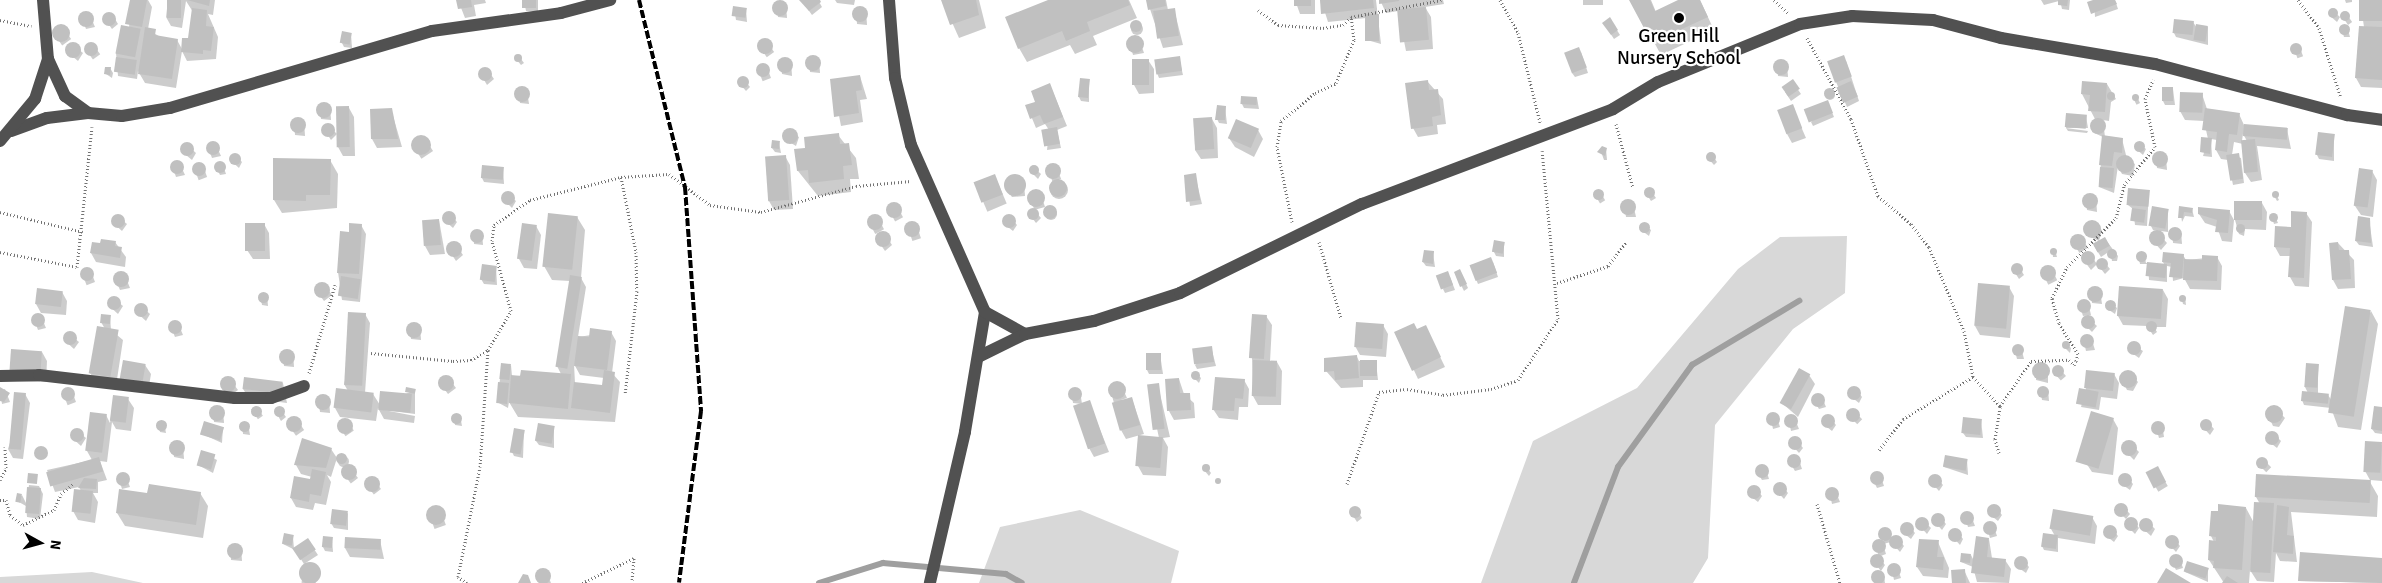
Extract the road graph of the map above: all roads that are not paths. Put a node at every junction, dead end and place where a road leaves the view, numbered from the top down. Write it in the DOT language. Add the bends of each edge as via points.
graph roads {
  1 [pos="43,0"];
  2 [pos="610,0"];
  3 [pos="889,0"];
  4 [pos="48,58"];
  5 [pos="91,114"];
  6 [pos="2382,120"];
  7 [pos="10,131"];
  8 [pos="0,141"];
  9 [pos="985,312"];
  10 [pos="1025,334"];
  11 [pos="980,356"];
  12 [pos="0,376"];
  13 [pos="304,386"];
  14 [pos="930,583"];
  1 -- 4 [label="street"];
  2 -- 5 [label="street" via="568,12 432,31 363,48 170,108 122,116"];
  3 -- 9 [label="street" via="901,111 926,178"];
  4 -- 5 [label="street" via="64,96"];
  4 -- 7 [label="street" via="35,99"];
  5 -- 7 [label="street" via="47,118"];
  6 -- 10 [label="street" via="2347,116 2155,64 2001,38 1907,16 1852,16 1800,24 1658,82 1613,109 1362,204 1315,230 1294,236 1180,293 1094,321"];
  7 -- 8 [label="street"];
  9 -- 10 [label="street"];
  9 -- 11 [label="street"];
  10 -- 11 [label="street"];
  11 -- 14 [label="street"];
  12 -- 13 [label="street" via="39,374 235,398 271,398"];
}
